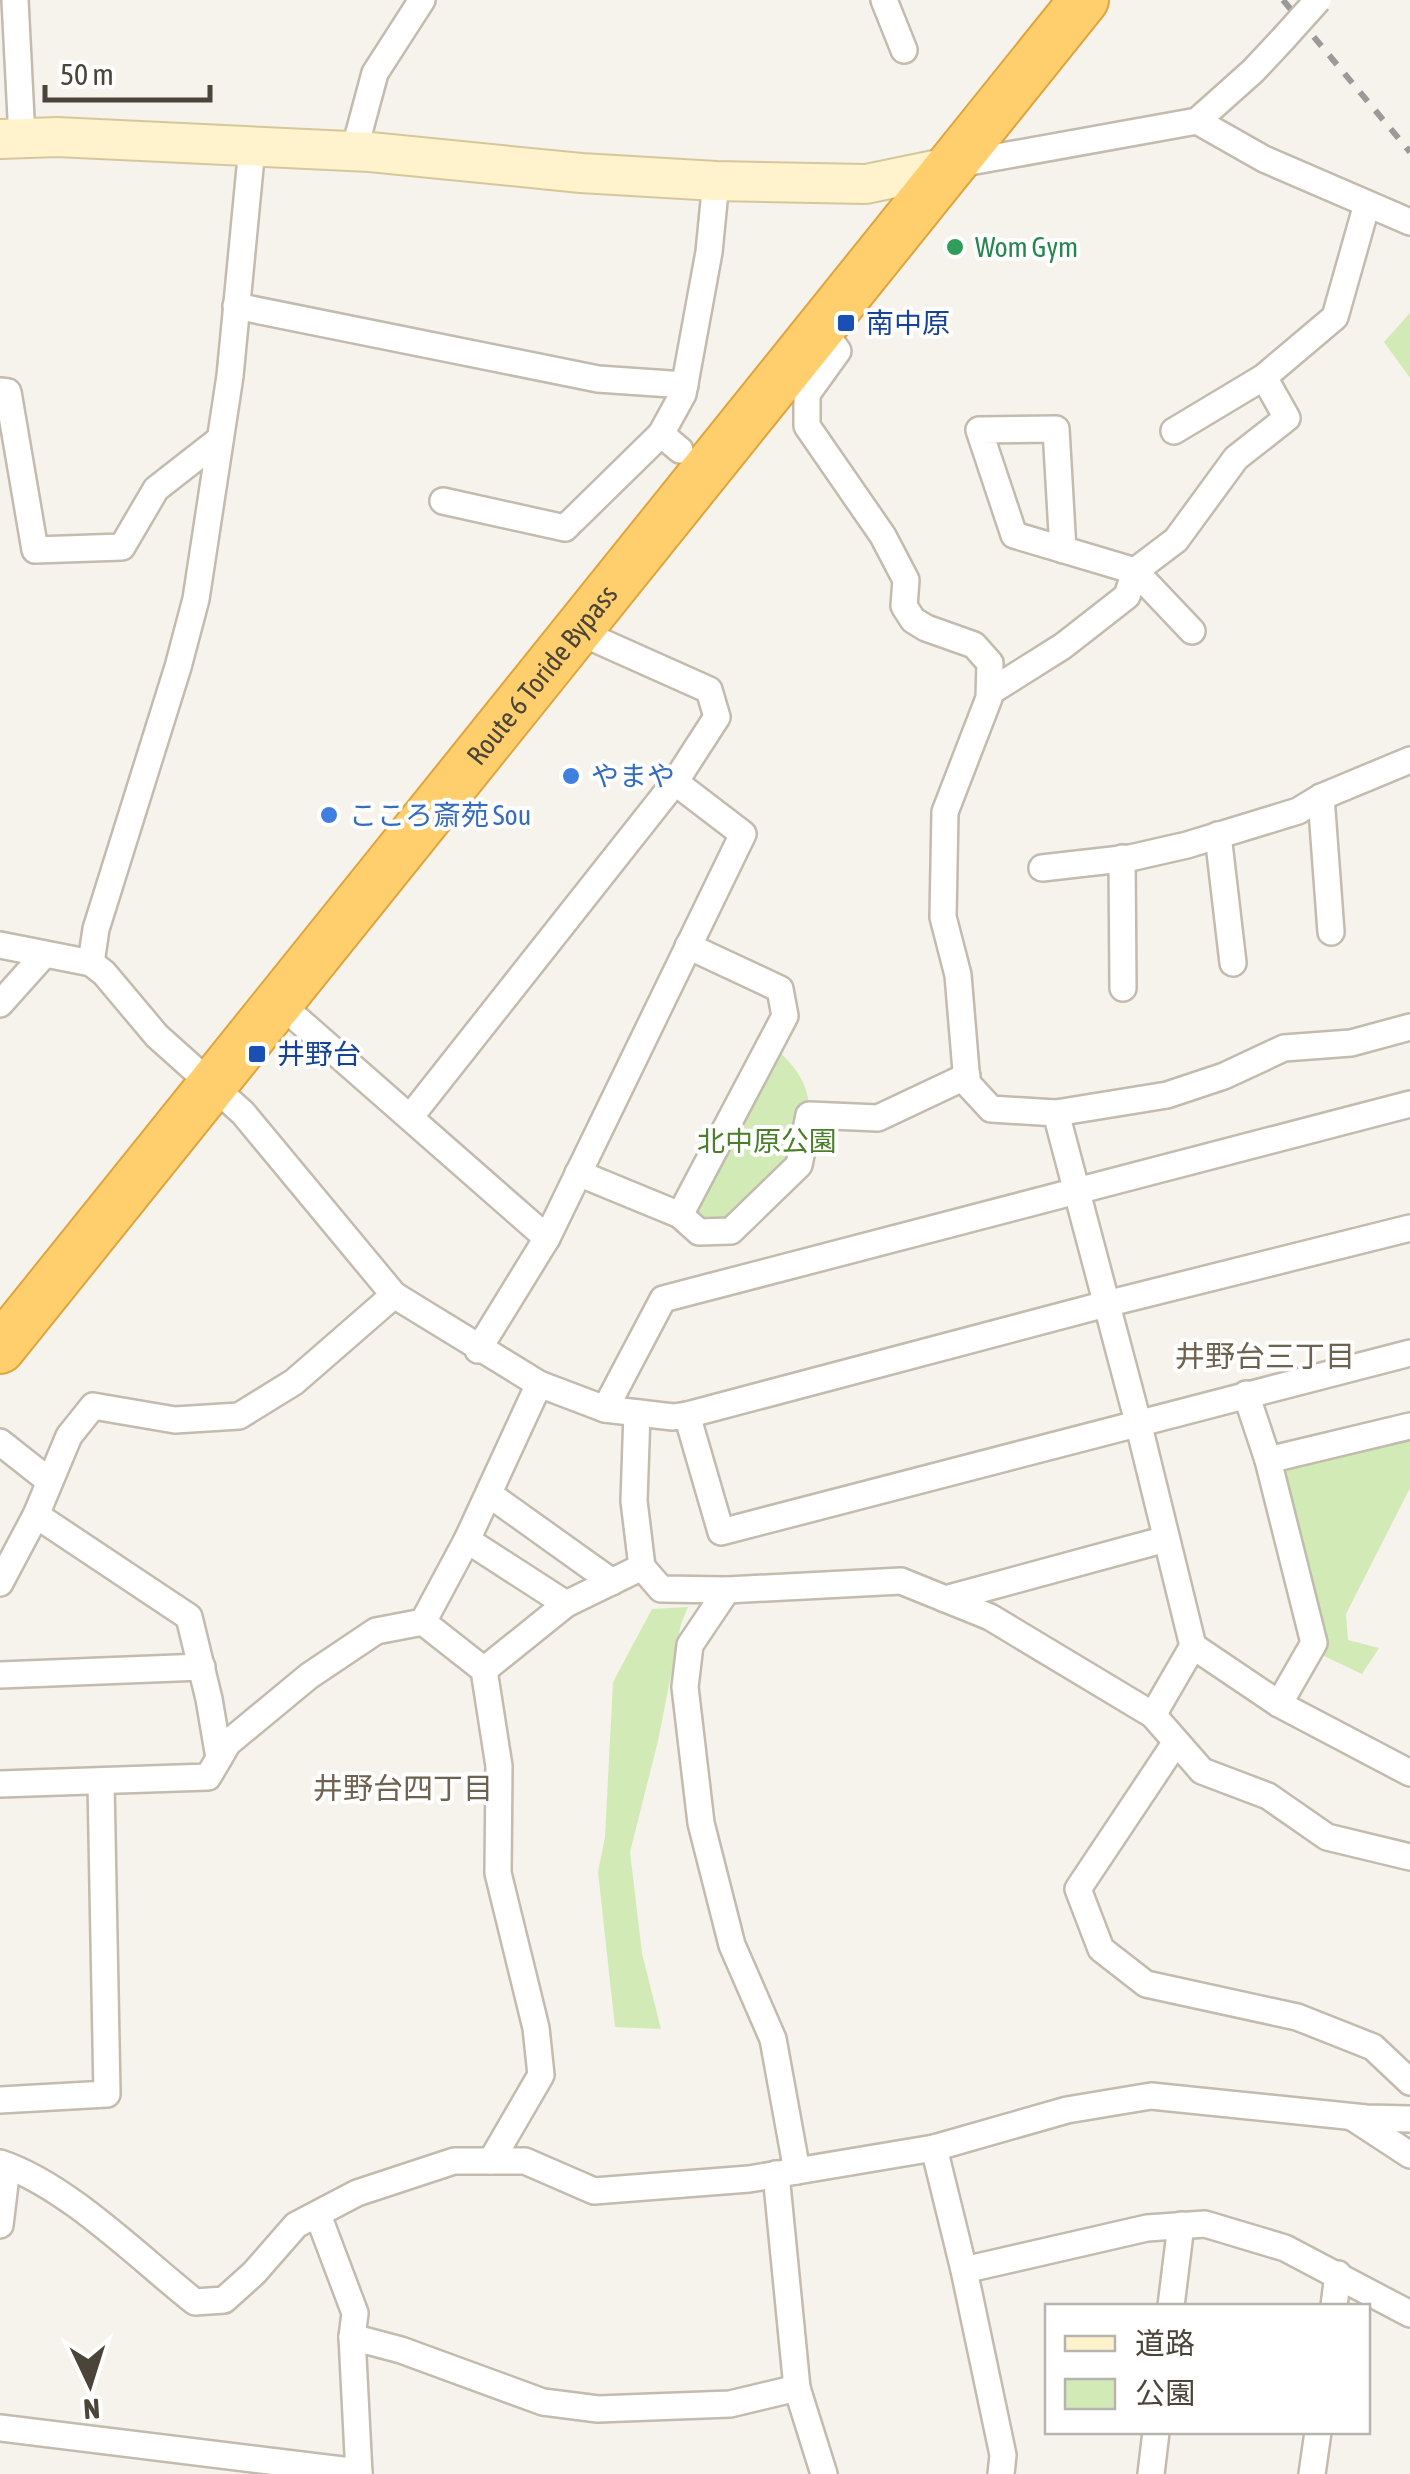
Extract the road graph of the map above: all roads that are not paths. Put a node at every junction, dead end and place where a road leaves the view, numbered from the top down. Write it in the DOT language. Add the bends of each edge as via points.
graph roads {
  1 [pos="14,0"];
  2 [pos="422,0"];
  3 [pos="884,0"];
  4 [pos="1044,0"];
  5 [pos="1084,0"];
  6 [pos="1318,0"];
  7 [pos="904,50"];
  8 [pos="1198,121"];
  9 [pos="11,138"];
  10 [pos="252,147"];
  11 [pos="354,151"];
  12 [pos="948,166"];
  13 [pos="898,179"];
  14 [pos="716,181"];
  15 [pos="1368,204"];
  16 [pos="1410,222"];
  17 [pos="236,306"];
  18 [pos="820,326"];
  19 [pos="1264,377"];
  20 [pos="685,385"];
  21 [pos="0,391"];
  22 [pos="1174,431"];
  23 [pos="220,439"];
  24 [pos="671,442"];
  25 [pos="442,501"];
  26 [pos="1063,550"];
  27 [pos="1134,572"];
  28 [pos="577,631"];
  29 [pos="1192,631"];
  30 [pos="990,692"];
  31 [pos="1410,760"];
  32 [pos="675,782"];
  33 [pos="1320,797"];
  34 [pos="1218,835"];
  35 [pos="1122,858"];
  36 [pos="1042,868"];
  37 [pos="1331,932"];
  38 [pos="0,946"];
  39 [pos="688,946"];
  40 [pos="43,956"];
  41 [pos="91,962"];
  42 [pos="1233,964"];
  43 [pos="1122,988"];
  44 [pos="278,1002"];
  45 [pos="0,1004"];
  46 [pos="1410,1027"];
  47 [pos="201,1075"];
  48 [pos="966,1076"];
  49 [pos="1410,1104"];
  50 [pos="1056,1113"];
  51 [pos="412,1116"];
  52 [pos="578,1173"];
  53 [pos="1075,1190"];
  54 [pos="680,1215"];
  55 [pos="1410,1228"];
  56 [pos="547,1238"];
  57 [pos="394,1296"];
  58 [pos="0,1300"];
  59 [pos="1106,1304"];
  60 [pos="0,1349"];
  61 [pos="478,1350"];
  62 [pos="1410,1353"];
  63 [pos="540,1384"];
  64 [pos="1246,1394"];
  65 [pos="605,1409"];
  66 [pos="637,1413"];
  67 [pos="687,1415"];
  68 [pos="1138,1422"];
  69 [pos="1410,1426"];
  70 [pos="0,1442"];
  71 [pos="1268,1460"];
  72 [pos="48,1480"];
  73 [pos="489,1494"];
  74 [pos="36,1515"];
  75 [pos="1166,1539"];
  76 [pos="468,1540"];
  77 [pos="642,1567"];
  78 [pos="612,1582"];
  79 [pos="0,1583"];
  80 [pos="727,1590"];
  81 [pos="945,1599"];
  82 [pos="566,1604"];
  83 [pos="423,1622"];
  84 [pos="1193,1646"];
  85 [pos="202,1667"];
  86 [pos="484,1670"];
  87 [pos="0,1676"];
  88 [pos="1279,1704"];
  89 [pos="1153,1715"];
  90 [pos="1176,1742"];
  91 [pos="219,1758"];
  92 [pos="1410,1773"];
  93 [pos="101,1783"];
  94 [pos="0,1784"];
  95 [pos="1410,1857"];
  96 [pos="1410,2082"];
  97 [pos="0,2100"];
  98 [pos="1348,2114"];
  99 [pos="1410,2119"];
  100 [pos="934,2148"];
  101 [pos="1410,2155"];
  102 [pos="492,2161"];
  103 [pos="0,2165"];
  104 [pos="786,2172"];
  105 [pos="318,2215"];
  106 [pos="0,2225"];
  107 [pos="1181,2225"];
  108 [pos="964,2270"];
  109 [pos="1338,2274"];
  110 [pos="1171,2304"];
  111 [pos="1334,2304"];
  112 [pos="1410,2314"];
  113 [pos="352,2337"];
  114 [pos="797,2388"];
  115 [pos="0,2428"];
  116 [pos="1156,2434"];
  117 [pos="1318,2434"];
  118 [pos="359,2473"];
  119 [pos="824,2474"];
  120 [pos="1001,2474"];
  121 [pos="1151,2474"];
  122 [pos="1312,2474"];
  1 -- 9 [label="street"];
  2 -- 11 [label="street" via="375,74"];
  3 -- 7 [label="street"];
  4 -- 13 [label="highway, Route 6 Toride Bypass"];
  5 -- 12 [label="highway, Route 6 Toride Bypass"];
  6 -- 8 [label="street, bridge"];
  8 -- 12 [label="street"];
  8 -- 15 [label="street" via="1264,159"];
  9 -- 10 [label="street"];
  10 -- 11 [label="street"];
  10 -- 17 [label="street"];
  11 -- 14 [label="street"];
  12 -- 13 [label="street"];
  12 -- 18 [label="highway, Route 6 Toride Bypass"];
  13 -- 14 [label="street"];
  13 -- 24 [label="highway, Route 6 Toride Bypass"];
  14 -- 20 [label="street"];
  15 -- 16 [label="street"];
  15 -- 19 [label="street" via="1335,318"];
  17 -- 20 [label="street" via="598,378"];
  17 -- 23 [label="street"];
  18 -- 28 [label="highway, Route 6 Toride Bypass"];
  18 -- 30 [label="street" via="838,351 807,394 807,426 882,536 906,580 904,606 913,620 974,645 990,662"];
  19 -- 22 [label="street"];
  19 -- 27 [label="street" via="1287,418 1236,458 1176,540"];
  20 -- 24 [label="street"];
  21 -- 23 [label="street" via="8,392 35,550 122,547 156,490"];
  23 -- 41 [label="street" via="190,623"];
  24 -- 25 [label="street" via="565,528"];
  24 -- 47 [label="highway, Route 6 Toride Bypass"];
  26 -- 26 [label="street" via="1014,536 979,430 1056,429"];
  26 -- 27 [label="street"];
  27 -- 29 [label="street"];
  27 -- 30 [label="street" via="1127,596"];
  28 -- 32 [label="street" via="710,690 717,716"];
  28 -- 44 [label="highway, Route 6 Toride Bypass"];
  30 -- 48 [label="street" via="944,812 943,917 958,975"];
  31 -- 33 [label="street"];
  32 -- 39 [label="street" via="743,834"];
  32 -- 51 [label="street"];
  33 -- 34 [label="street" via="1298,811"];
  33 -- 37 [label="street"];
  34 -- 35 [label="street"];
  34 -- 42 [label="street"];
  35 -- 36 [label="street"];
  35 -- 43 [label="street"];
  38 -- 40 [label="street"];
  39 -- 52 [label="street"];
  39 -- 54 [label="street" via="780,989 786,1016"];
  40 -- 41 [label="street"];
  40 -- 45 [label="street"];
  41 -- 47 [label="street"];
  44 -- 47 [label="highway, Route 6 Toride Bypass"];
  44 -- 51 [label="street"];
  46 -- 50 [label="street" via="1352,1043 1284,1048 1167,1094"];
  47 -- 57 [label="street" via="243,1113"];
  47 -- 58 [label="highway, Route 6 Toride Bypass"];
  47 -- 60 [label="highway, Route 6 Toride Bypass"];
  48 -- 50 [label="street" via="991,1109"];
  48 -- 54 [label="street" via="878,1118 809,1115 799,1165 731,1231 699,1232"];
  49 -- 53 [label="street"];
  50 -- 53 [label="street"];
  51 -- 56 [label="street"];
  52 -- 54 [label="street"];
  52 -- 56 [label="street"];
  53 -- 59 [label="street"];
  53 -- 65 [label="street" via="663,1299"];
  55 -- 59 [label="street"];
  56 -- 61 [label="street"];
  57 -- 61 [label="street"];
  57 -- 72 [label="street" via="294,1382 239,1416 174,1420 93,1406"];
  59 -- 67 [label="street"];
  59 -- 68 [label="street"];
  61 -- 63 [label="street"];
  62 -- 64 [label="street"];
  63 -- 65 [label="street"];
  63 -- 73 [label="street"];
  64 -- 68 [label="street"];
  64 -- 71 [label="street"];
  65 -- 66 [label="street"];
  66 -- 67 [label="street"];
  66 -- 77 [label="street" via="634,1501"];
  67 -- 68 [label="street" via="721,1532"];
  68 -- 75 [label="street"];
  69 -- 71 [label="street"];
  70 -- 72 [label="street"];
  71 -- 88 [label="street" via="1314,1643"];
  72 -- 74 [label="street"];
  73 -- 76 [label="street"];
  73 -- 78 [label="street"];
  74 -- 79 [label="street"];
  74 -- 85 [label="street" via="189,1617"];
  75 -- 81 [label="street"];
  75 -- 84 [label="street"];
  76 -- 82 [label="street"];
  76 -- 83 [label="street"];
  77 -- 78 [label="street"];
  77 -- 80 [label="street" via="661,1589"];
  78 -- 82 [label="street"];
  80 -- 81 [label="street" via="901,1582"];
  80 -- 104 [label="street" via="690,1645 685,1687 701,1823 732,1945 773,2039"];
  81 -- 89 [label="street" via="990,1617"];
  82 -- 86 [label="street"];
  83 -- 86 [label="street"];
  83 -- 91 [label="street" via="376,1631 308,1676"];
  84 -- 88 [label="street"];
  84 -- 89 [label="street"];
  85 -- 87 [label="street"];
  85 -- 91 [label="street"];
  86 -- 102 [label="street" via="499,1766 498,1873 541,2075"];
  88 -- 92 [label="street"];
  89 -- 90 [label="street"];
  90 -- 95 [label="street" via="1202,1770 1268,1796 1327,1837"];
  90 -- 96 [label="street" via="1078,1889 1101,1949 1146,1984 1297,2017 1373,2047"];
  91 -- 93 [label="street" via="208,1777"];
  93 -- 94 [label="street"];
  93 -- 97 [label="street" via="107,2094"];
  98 -- 99 [label="street"];
  98 -- 100 [label="street" via="1152,2096 1067,2110"];
  98 -- 101 [label="street"];
  100 -- 104 [label="street"];
  100 -- 108 [label="street"];
  102 -- 104 [label="street" via="525,2161 594,2191"];
  102 -- 105 [label="street" via="454,2161 357,2193"];
  103 -- 105 [label="street" via="28,2172 60,2192 195,2302 224,2300 296,2225"];
  103 -- 106 [label="street"];
  104 -- 114 [label="street"];
  105 -- 113 [label="street" via="355,2313"];
  107 -- 108 [label="street"];
  107 -- 109 [label="street" via="1205,2224 1285,2248"];
  107 -- 110 [label="street"];
  108 -- 120 [label="street" via="1003,2455"];
  109 -- 111 [label="street"];
  109 -- 112 [label="street"];
  113 -- 114 [label="street" via="543,2402 598,2410 730,2404"];
  113 -- 118 [label="street"];
  114 -- 119 [label="street"];
  115 -- 118 [label="street"];
  116 -- 121 [label="street"];
  117 -- 122 [label="street"];
}
